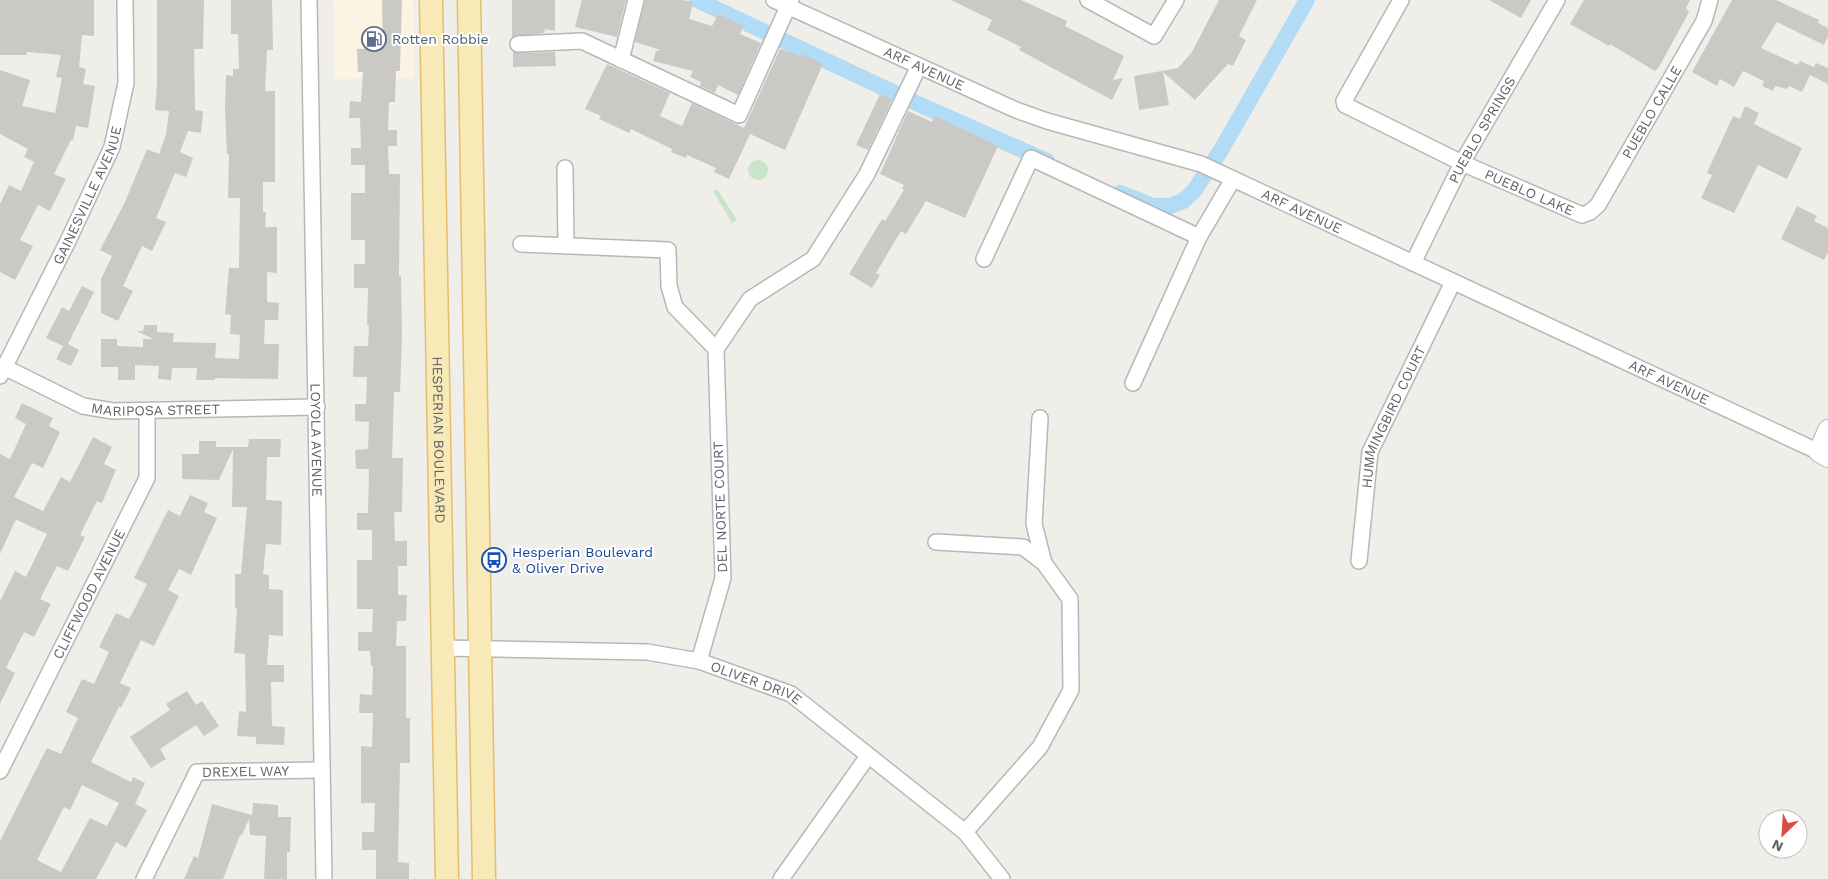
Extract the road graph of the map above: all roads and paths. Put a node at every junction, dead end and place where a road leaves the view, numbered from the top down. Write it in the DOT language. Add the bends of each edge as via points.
graph roads {
  1 [pos="125,0"];
  2 [pos="310,0"];
  3 [pos="431,0"];
  4 [pos="469,0"];
  5 [pos="636,0"];
  6 [pos="1088,0"];
  7 [pos="1176,0"];
  8 [pos="1402,0"];
  9 [pos="1557,0"];
  10 [pos="1710,0"];
  11 [pos="784,2"];
  12 [pos="518,44"];
  13 [pos="621,60"];
  14 [pos="919,66"];
  15 [pos="1462,163"];
  16 [pos="565,168"];
  17 [pos="1233,179"];
  18 [pos="1582,216"];
  19 [pos="1199,237"];
  20 [pos="521,244"];
  21 [pos="566,246"];
  22 [pos="984,260"];
  23 [pos="1413,263"];
  24 [pos="1454,282"];
  25 [pos="716,349"];
  26 [pos="2,372"];
  27 [pos="1133,383"];
  28 [pos="317,407"];
  29 [pos="148,412"];
  30 [pos="1040,418"];
  31 [pos="1828,430"];
  32 [pos="1823,454"];
  33 [pos="936,542"];
  34 [pos="1359,561"];
  35 [pos="1044,563"];
  36 [pos="442,648"];
  37 [pos="479,648"];
  38 [pos="699,661"];
  39 [pos="868,756"];
  40 [pos="322,770"];
  41 [pos="0,771"];
  42 [pos="965,832"];
  43 [pos="144,879"];
  44 [pos="324,879"];
  45 [pos="447,879"];
  46 [pos="484,879"];
  47 [pos="782,879"];
  48 [pos="1002,879"];
  1 -- 26 [label="street, GAINESVILLE AVENUE" via="126,83 112,147"];
  2 -- 28 [label="street, LOYOLA AVENUE"];
  3 -- 36 [label="main road, HESPERIAN BOULEVARD"];
  4 -- 37 [label="main road"];
  5 -- 13 [label="street"];
  6 -- 7 [label="street" via="1154,36"];
  8 -- 15 [label="street, PUEBLO LAKE" via="1344,101 1348,108"];
  9 -- 15 [label="street, PUEBLO SPRINGS"];
  10 -- 18 [label="street, PUEBLO CALLE" via="1704,21 1598,205"];
  11 -- 13 [label="street" via="739,115"];
  11 -- 14 [label="street, ARF AVENUE"];
  12 -- 13 [label="street" via="582,41"];
  14 -- 17 [label="street, ARF AVENUE" via="1024,113 1202,164"];
  14 -- 25 [label="street" via="867,174 813,259 750,299"];
  15 -- 18 [label="street, PUEBLO LAKE"];
  15 -- 23 [label="street, PUEBLO SPRINGS"];
  16 -- 21 [label="street"];
  17 -- 19 [label="street"];
  17 -- 23 [label="street, ARF AVENUE"];
  19 -- 22 [label="street" via="1031,158"];
  19 -- 27 [label="street"];
  20 -- 21 [label="street"];
  21 -- 25 [label="street" via="668,250 669,286 675,307"];
  23 -- 24 [label="street, ARF AVENUE"];
  24 -- 32 [label="street, ARF AVENUE"];
  24 -- 34 [label="street, HUMMINGBIRD COURT" via="1370,452"];
  25 -- 38 [label="street, DEL NORTE COURT" via="723,578"];
  26 -- 29 [label="street, MARIPOSA STREET" via="83,406 113,412"];
  28 -- 29 [label="street, MARIPOSA STREET"];
  28 -- 40 [label="street, LOYOLA AVENUE"];
  29 -- 41 [label="street, CLIFFWOOD AVENUE" via="147,478"];
  30 -- 35 [label="street" via="1034,524"];
  31 -- 32 [label="street"];
  33 -- 35 [label="street" via="1023,547"];
  35 -- 42 [label="street" via="1070,599 1070,690 1040,747"];
  36 -- 37 [label="street, OLIVER DRIVE"];
  36 -- 45 [label="main road, HESPERIAN BOULEVARD"];
  37 -- 38 [label="street, OLIVER DRIVE" via="647,652"];
  37 -- 46 [label="main road"];
  38 -- 39 [label="street, OLIVER DRIVE" via="791,694"];
  39 -- 42 [label="street, OLIVER DRIVE"];
  39 -- 47 [label="street"];
  40 -- 43 [label="street, DREXEL WAY" via="197,772"];
  40 -- 44 [label="street, LOYOLA AVENUE"];
  42 -- 48 [label="street, OLIVER DRIVE"];
}
